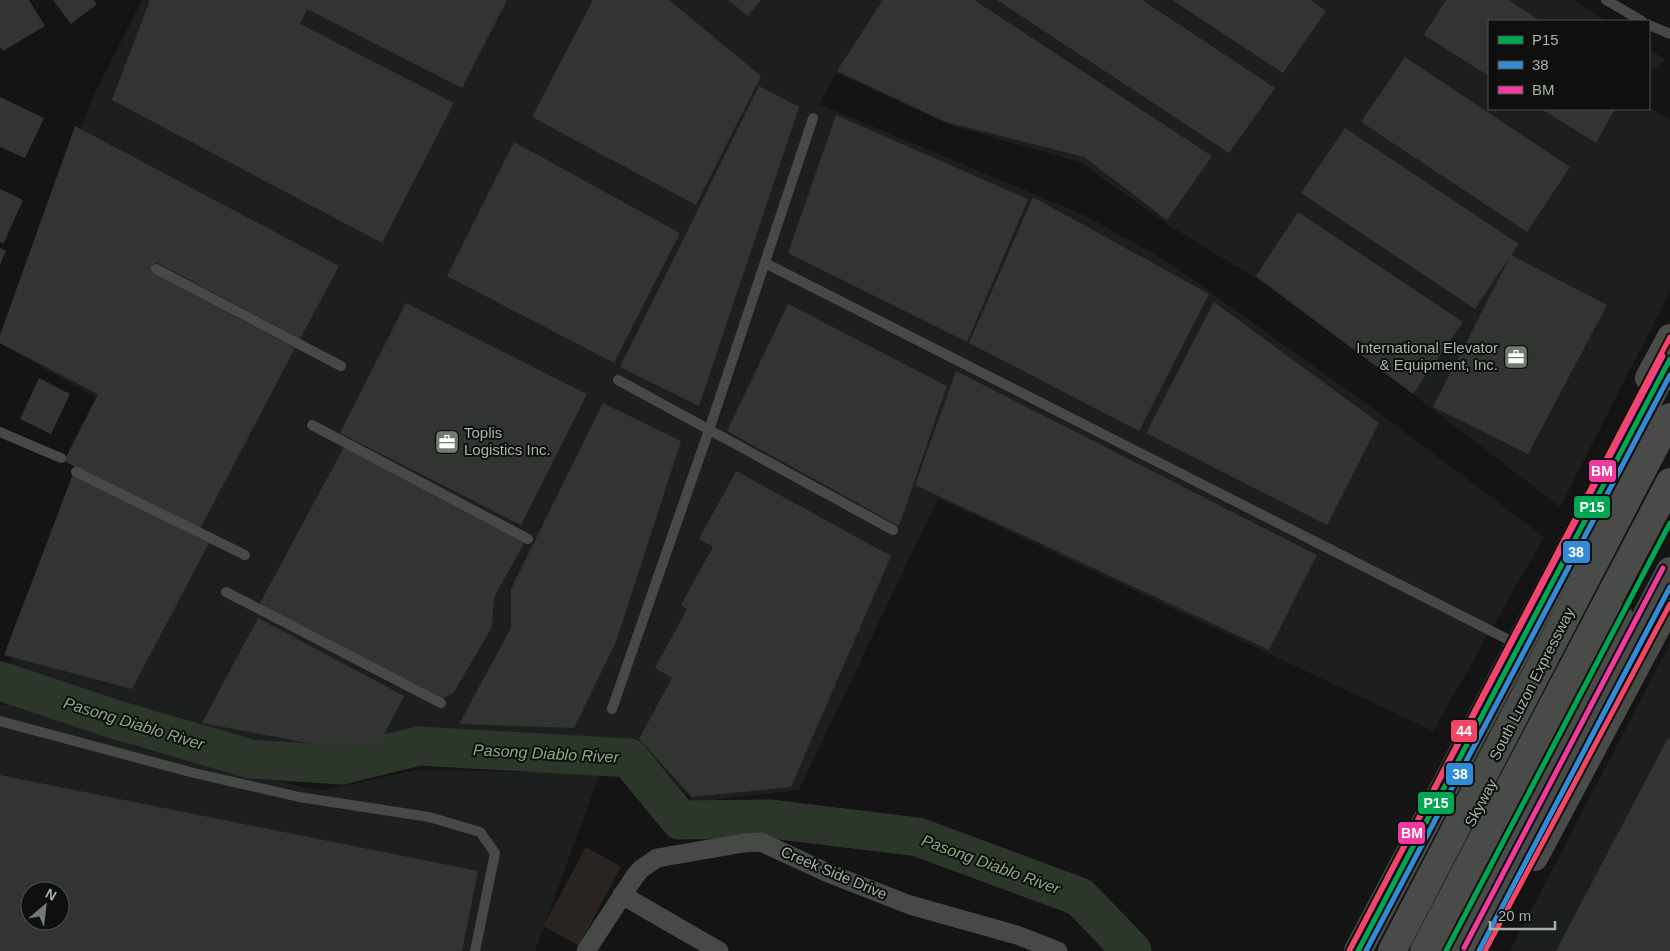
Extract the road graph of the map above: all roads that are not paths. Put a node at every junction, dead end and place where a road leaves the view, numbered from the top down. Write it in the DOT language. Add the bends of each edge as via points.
graph roads {
  1 [pos="1606,0"];
  2 [pos="1640,20"];
  3 [pos="1650,25"];
  4 [pos="1670,34"];
  5 [pos="814,118"];
  6 [pos="765,264"];
  7 [pos="156,269"];
  8 [pos="1670,337"];
  9 [pos="1670,359"];
  10 [pos="341,366"];
  11 [pos="618,380"];
  12 [pos="1670,417"];
  13 [pos="312,425"];
  14 [pos="709,430"];
  15 [pos="0,432"];
  16 [pos="1670,443"];
  17 [pos="61,458"];
  18 [pos="76,472"];
  19 [pos="1670,482"];
  20 [pos="1670,523"];
  21 [pos="893,530"];
  22 [pos="528,539"];
  23 [pos="244,555"];
  24 [pos="1670,572"];
  25 [pos="226,592"];
  26 [pos="1670,604"];
  27 [pos="1511,641"];
  28 [pos="441,704"];
  29 [pos="612,708"];
  30 [pos="0,720"];
  31 [pos="622,896"];
  32 [pos="475,951"];
  33 [pos="586,951"];
  34 [pos="719,951"];
  35 [pos="1058,951"];
  36 [pos="1349,951"];
  37 [pos="1358,951"];
  38 [pos="1392,951"];
  39 [pos="1404,951"];
  40 [pos="1424,951"];
  41 [pos="1446,951"];
  42 [pos="1471,951"];
  43 [pos="1486,951"];
  1 -- 2 [label="lane"];
  3 -- 4 [label="lane"];
  5 -- 6 [label="lane"];
  6 -- 14 [label="lane"];
  6 -- 27 [label="lane"];
  7 -- 10 [label="lane"];
  8 -- 27 [label="main road"];
  9 -- 37 [label="highway"];
  11 -- 14 [label="lane"];
  12 -- 38 [label="highway, South Luzon Expressway"];
  13 -- 22 [label="lane"];
  14 -- 21 [label="lane"];
  14 -- 29 [label="lane"];
  15 -- 17 [label="lane"];
  16 -- 39 [label="highway, Skyway"];
  18 -- 23 [label="lane"];
  19 -- 40 [label="highway, Skyway"];
  20 -- 41 [label="highway"];
  24 -- 42 [label="highway"];
  25 -- 28 [label="lane"];
  26 -- 43 [label="main road"];
  27 -- 36 [label="main road"];
  30 -- 32 [label="lane" via="194,773 299,797 430,817 480,832 495,853"];
  31 -- 33 [label="street, Creek Side Drive"];
  31 -- 34 [label="street"];
  31 -- 35 [label="street, Creek Side Drive" via="642,869 657,858 761,842 910,905 1017,935"];
}
